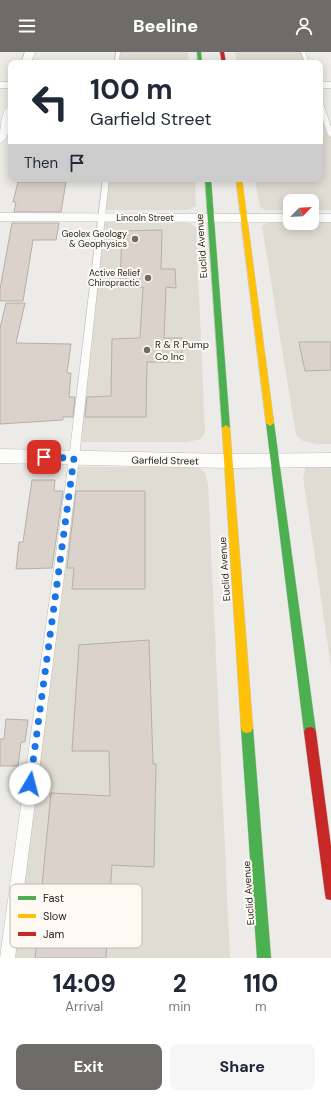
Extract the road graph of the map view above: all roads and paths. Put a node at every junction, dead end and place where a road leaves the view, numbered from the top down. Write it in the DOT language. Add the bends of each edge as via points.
graph roads {
  1 [pos="323,112"];
  2 [pos="8,116"];
  3 [pos="331,135"];
  4 [pos="0,139"];
  5 [pos="106,182"];
  6 [pos="208,182"];
  7 [pos="239,182"];
  8 [pos="0,217"];
  9 [pos="102,218"];
  10 [pos="210,218"];
  11 [pos="244,218"];
  12 [pos="283,218"];
  13 [pos="319,218"];
  14 [pos="331,218"];
  15 [pos="0,456"];
  16 [pos="74,458"];
  17 [pos="331,460"];
  18 [pos="227,461"];
  19 [pos="275,461"];
  20 [pos="17,884"];
  21 [pos="331,894"];
  22 [pos="10,936"];
  23 [pos="7,958"];
  24 [pos="264,958"];
  1 -- 3 [label="lane"];
  2 -- 4 [label="street"];
  5 -- 9 [label="lane"];
  6 -- 10 [label="highway, Euclid Avenue"];
  7 -- 11 [label="highway"];
  8 -- 9 [label="street, Lincoln Street"];
  9 -- 10 [label="street, Lincoln Street"];
  9 -- 16 [label="lane"];
  10 -- 11 [label="street, Lincoln Street"];
  10 -- 18 [label="highway, Euclid Avenue"];
  11 -- 12 [label="street, Lincoln Street"];
  11 -- 19 [label="highway"];
  13 -- 14 [label="street"];
  15 -- 16 [label="street, Garfield Street"];
  16 -- 18 [label="street, Garfield Street"];
  16 -- 20 [label="lane"];
  17 -- 19 [label="street, Garfield Street"];
  18 -- 19 [label="street, Garfield Street"];
  18 -- 24 [label="highway, Euclid Avenue"];
  19 -- 21 [label="highway"];
  22 -- 23 [label="lane"];
}
